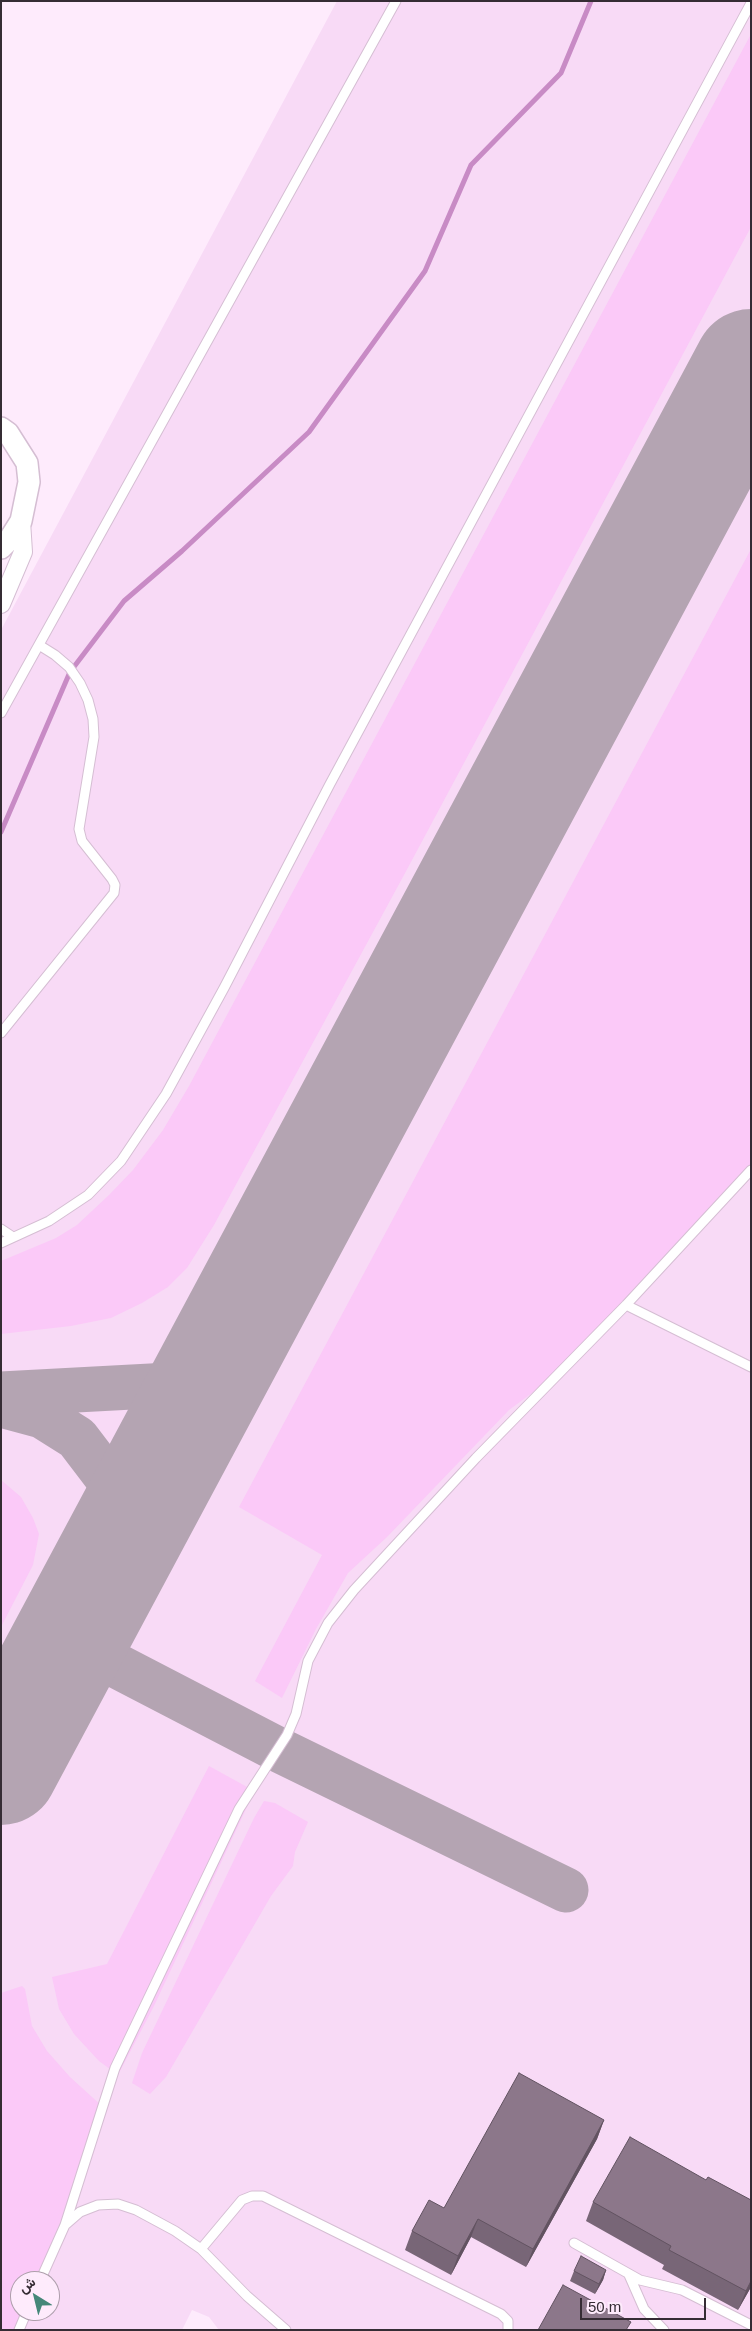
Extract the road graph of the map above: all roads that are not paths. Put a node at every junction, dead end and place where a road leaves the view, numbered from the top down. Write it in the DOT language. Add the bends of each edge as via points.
graph roads {
  1 [pos="396,1"];
  2 [pos="751,3"];
  3 [pos="1,428"];
  4 [pos="21,521"];
  5 [pos="1,548"];
  6 [pos="1,604"];
  7 [pos="39,645"];
  8 [pos="1,713"];
  9 [pos="1,1033"];
  10 [pos="751,1170"];
  11 [pos="1,1229"];
  12 [pos="13,1237"];
  13 [pos="1,1243"];
  14 [pos="626,1305"];
  15 [pos="751,1367"];
  16 [pos="65,2225"];
  17 [pos="574,2243"];
  18 [pos="201,2249"];
  19 [pos="44,2271"];
  20 [pos="629,2275"];
  21 [pos="751,2325"];
  22 [pos="286,2330"];
  23 [pos="508,2330"];
  24 [pos="664,2330"];
  1 -- 7 [label="lane"];
  2 -- 12 [label="lane" via="166,1094 120,1161 88,1195 49,1221"];
  3 -- 4 [label="street" via="8,432 27,463 29,482"];
  4 -- 5 [label="street"];
  4 -- 6 [label="street" via="23,552"];
  7 -- 8 [label="lane"];
  7 -- 9 [label="lane" via="69,668 88,700 94,738 79,829 82,841 115,885 114,893"];
  10 -- 14 [label="lane"];
  11 -- 12 [label="lane"];
  12 -- 13 [label="lane"];
  14 -- 15 [label="lane"];
  14 -- 16 [label="lane" via="476,1458 345,1600 328,1623 308,1661 296,1714 287,1735 239,1809 115,2068"];
  16 -- 18 [label="lane" via="80,2212 98,2205 118,2204 175,2231"];
  16 -- 19 [label="lane"];
  17 -- 20 [label="lane"];
  18 -- 22 [label="lane"];
  18 -- 23 [label="lane" via="242,2200 263,2196 501,2314 508,2322"];
  20 -- 21 [label="lane" via="682,2290"];
  20 -- 24 [label="lane" via="644,2309"];
}
